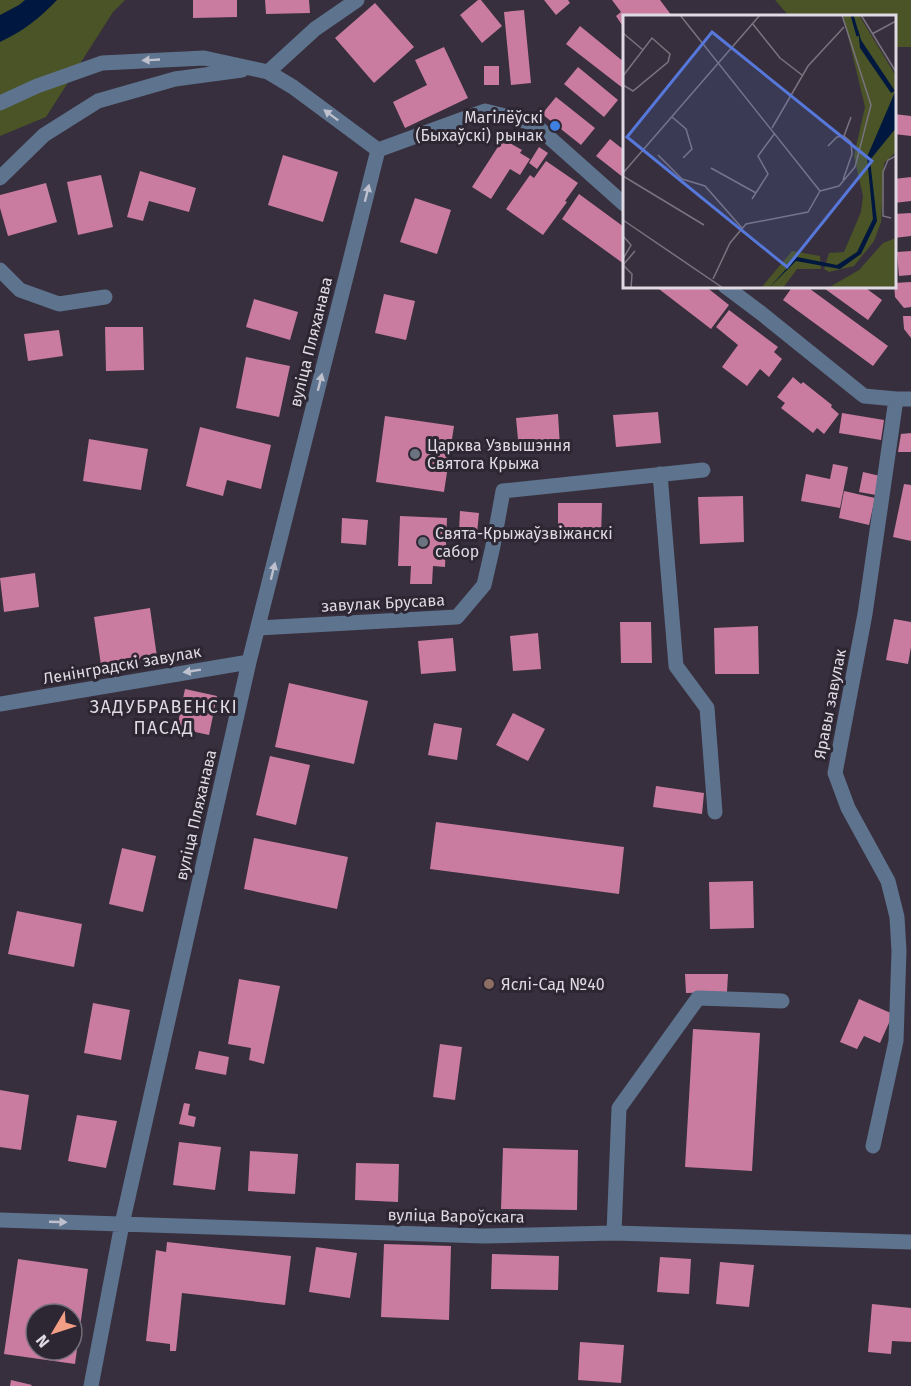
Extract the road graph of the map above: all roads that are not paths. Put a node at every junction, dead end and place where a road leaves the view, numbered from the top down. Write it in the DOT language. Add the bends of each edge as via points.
graph roads {
  1 [pos="357,0"];
  2 [pos="261,70"];
  3 [pos="0,103"];
  4 [pos="378,150"];
  5 [pos="0,178"];
  6 [pos="623,203"];
  7 [pos="0,270"];
  8 [pos="728,288"];
  9 [pos="105,297"];
  10 [pos="903,399"];
  11 [pos="703,470"];
  12 [pos="660,474"];
  13 [pos="258,628"];
  14 [pos="249,662"];
  15 [pos="0,704"];
  16 [pos="716,812"];
  17 [pos="782,1001"];
  18 [pos="873,1146"];
  19 [pos="0,1220"];
  20 [pos="122,1224"];
  21 [pos="614,1233"];
  22 [pos="911,1242"];
  23 [pos="91,1386"];
  1 -- 2 [label="street"];
  2 -- 3 [label="street, one-way" via="204,58 102,63"];
  4 -- 2 [label="street, one-way" via="293,87"];
  2 -- 5 [label="street" via="175,79 98,101 44,135"];
  4 -- 6 [label="street" via="485,111 533,123"];
  13 -- 4 [label="street, вуліца Пляханава, one-way"];
  7 -- 9 [label="street" via="20,290 59,304"];
  8 -- 10 [label="street" via="864,396"];
  10 -- 18 [label="street, Яравы завулак" via="835,773 848,808 888,882 897,917 896,1041"];
  11 -- 12 [label="street, завулак Брусава"];
  12 -- 13 [label="street, завулак Брусава" via="503,491 484,585 456,617"];
  12 -- 16 [label="street" via="676,666 707,708"];
  13 -- 14 [label="street, вуліца Пляханава"];
  14 -- 15 [label="street, Ленінградскі завулак, one-way"];
  14 -- 20 [label="street, вуліца Пляханава"];
  17 -- 21 [label="street" via="698,998 618,1108"];
  19 -- 20 [label="street, вуліца Вароўскага, one-way"];
  20 -- 21 [label="street, вуліца Вароўскага" via="483,1236"];
  20 -- 23 [label="street, вуліца Пляханава"];
  21 -- 22 [label="street, вуліца Вароўскага"];
}
